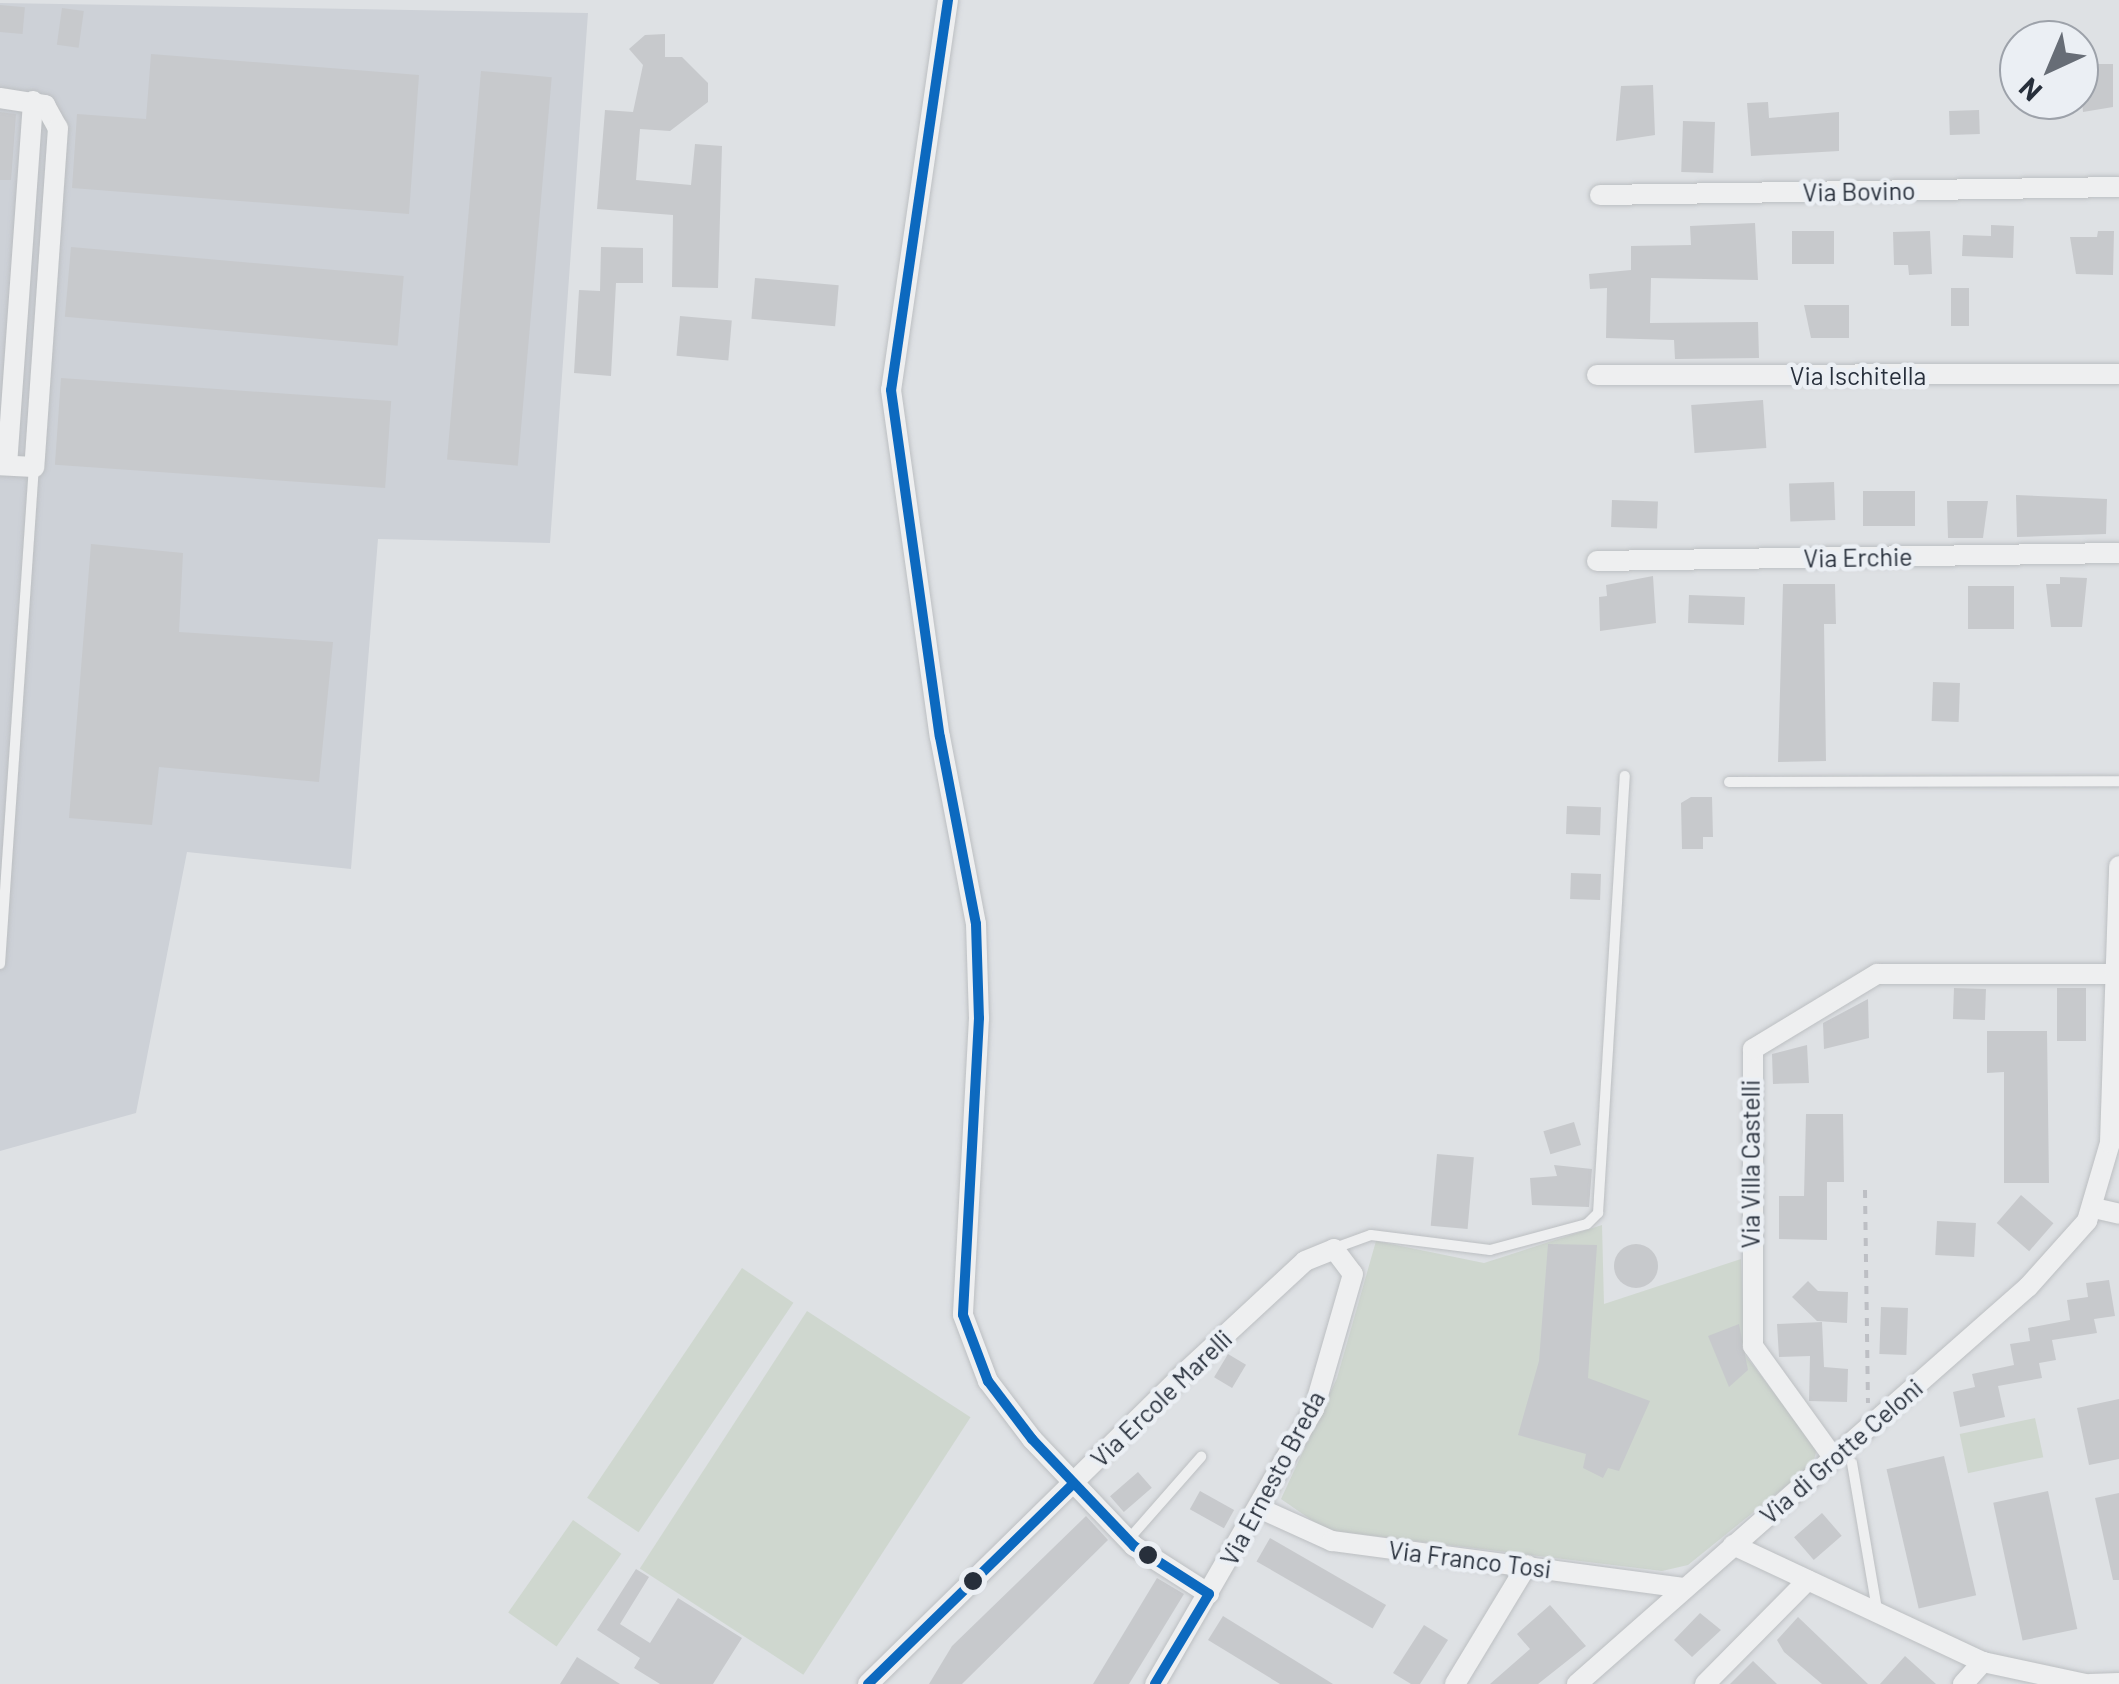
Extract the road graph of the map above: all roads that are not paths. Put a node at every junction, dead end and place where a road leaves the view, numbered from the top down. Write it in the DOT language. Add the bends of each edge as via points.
graph roads {
  1 [pos="948,0"];
  2 [pos="0,98"];
  3 [pos="34,101"];
  4 [pos="2119,188"];
  5 [pos="1600,195"];
  6 [pos="2119,374"];
  7 [pos="1597,375"];
  8 [pos="4,465"];
  9 [pos="34,467"];
  10 [pos="2119,553"];
  11 [pos="1596,560"];
  12 [pos="1625,776"];
  13 [pos="2119,781"];
  14 [pos="1728,782"];
  15 [pos="2119,866"];
  16 [pos="0,964"];
  17 [pos="2115,974"];
  18 [pos="2094,1208"];
  19 [pos="2119,1216"];
  20 [pos="1334,1249"];
  21 [pos="1201,1457"];
  22 [pos="1842,1460"];
  23 [pos="1074,1484"];
  24 [pos="1261,1509"];
  25 [pos="1128,1540"];
  26 [pos="1733,1545"];
  27 [pos="1528,1566"];
  28 [pos="1808,1580"];
  29 [pos="1685,1588"];
  30 [pos="1208,1594"];
  31 [pos="1877,1609"];
  32 [pos="1983,1662"];
  33 [pos="2119,1683"];
  34 [pos="868,1684"];
  35 [pos="1155,1684"];
  36 [pos="1455,1684"];
  37 [pos="1577,1684"];
  38 [pos="1705,1684"];
  39 [pos="1963,1684"];
  40 [pos="2088,1684"];
  1 -- 23 [label="street" via="891,390 937,718 976,924 979,1018 964,1315 988,1381"];
  2 -- 3 [label="street"];
  3 -- 8 [label="street"];
  3 -- 9 [label="street" via="50,109 58,128"];
  4 -- 5 [label="street, Via Bovino"];
  6 -- 7 [label="street, Via Ischitella"];
  8 -- 9 [label="street"];
  9 -- 16 [label="lane"];
  10 -- 11 [label="street, Via Erchie"];
  12 -- 20 [label="lane" via="1598,1212 1587,1224 1490,1250 1371,1234"];
  13 -- 14 [label="lane"];
  15 -- 17 [label="street, Via di Grotte Celoni"];
  17 -- 18 [label="street, Via di Grotte Celoni" via="2110,1143"];
  17 -- 22 [label="street, Via Villa Castelli" via="1882,973 1753,1049 1753,1346"];
  18 -- 19 [label="street"];
  18 -- 22 [label="street, Via di Grotte Celoni" via="2048,1268"];
  20 -- 23 [label="street, Via Ercole Marelli" via="1304,1261"];
  20 -- 24 [label="street, Via Ernesto Breda" via="1353,1274 1343,1317 1314,1410"];
  21 -- 25 [label="lane"];
  22 -- 26 [label="street, Via di Grotte Celoni"];
  22 -- 31 [label="lane"];
  23 -- 25 [label="street"];
  23 -- 34 [label="street, Via Ercole Marelli"];
  24 -- 27 [label="street, Via Franco Tosi" via="1332,1542"];
  24 -- 30 [label="street, Via Ernesto Breda"];
  25 -- 30 [label="street"];
  26 -- 28 [label="street"];
  26 -- 29 [label="street, Via di Grotte Celoni"];
  27 -- 29 [label="street, Via Franco Tosi"];
  27 -- 36 [label="street"];
  28 -- 31 [label="street"];
  28 -- 38 [label="street"];
  29 -- 37 [label="street, Via di Grotte Celoni"];
  30 -- 35 [label="street, Via Ernesto Breda"];
  31 -- 32 [label="street"];
  32 -- 39 [label="street"];
  32 -- 40 [label="street"];
  33 -- 40 [label="street"];
}
